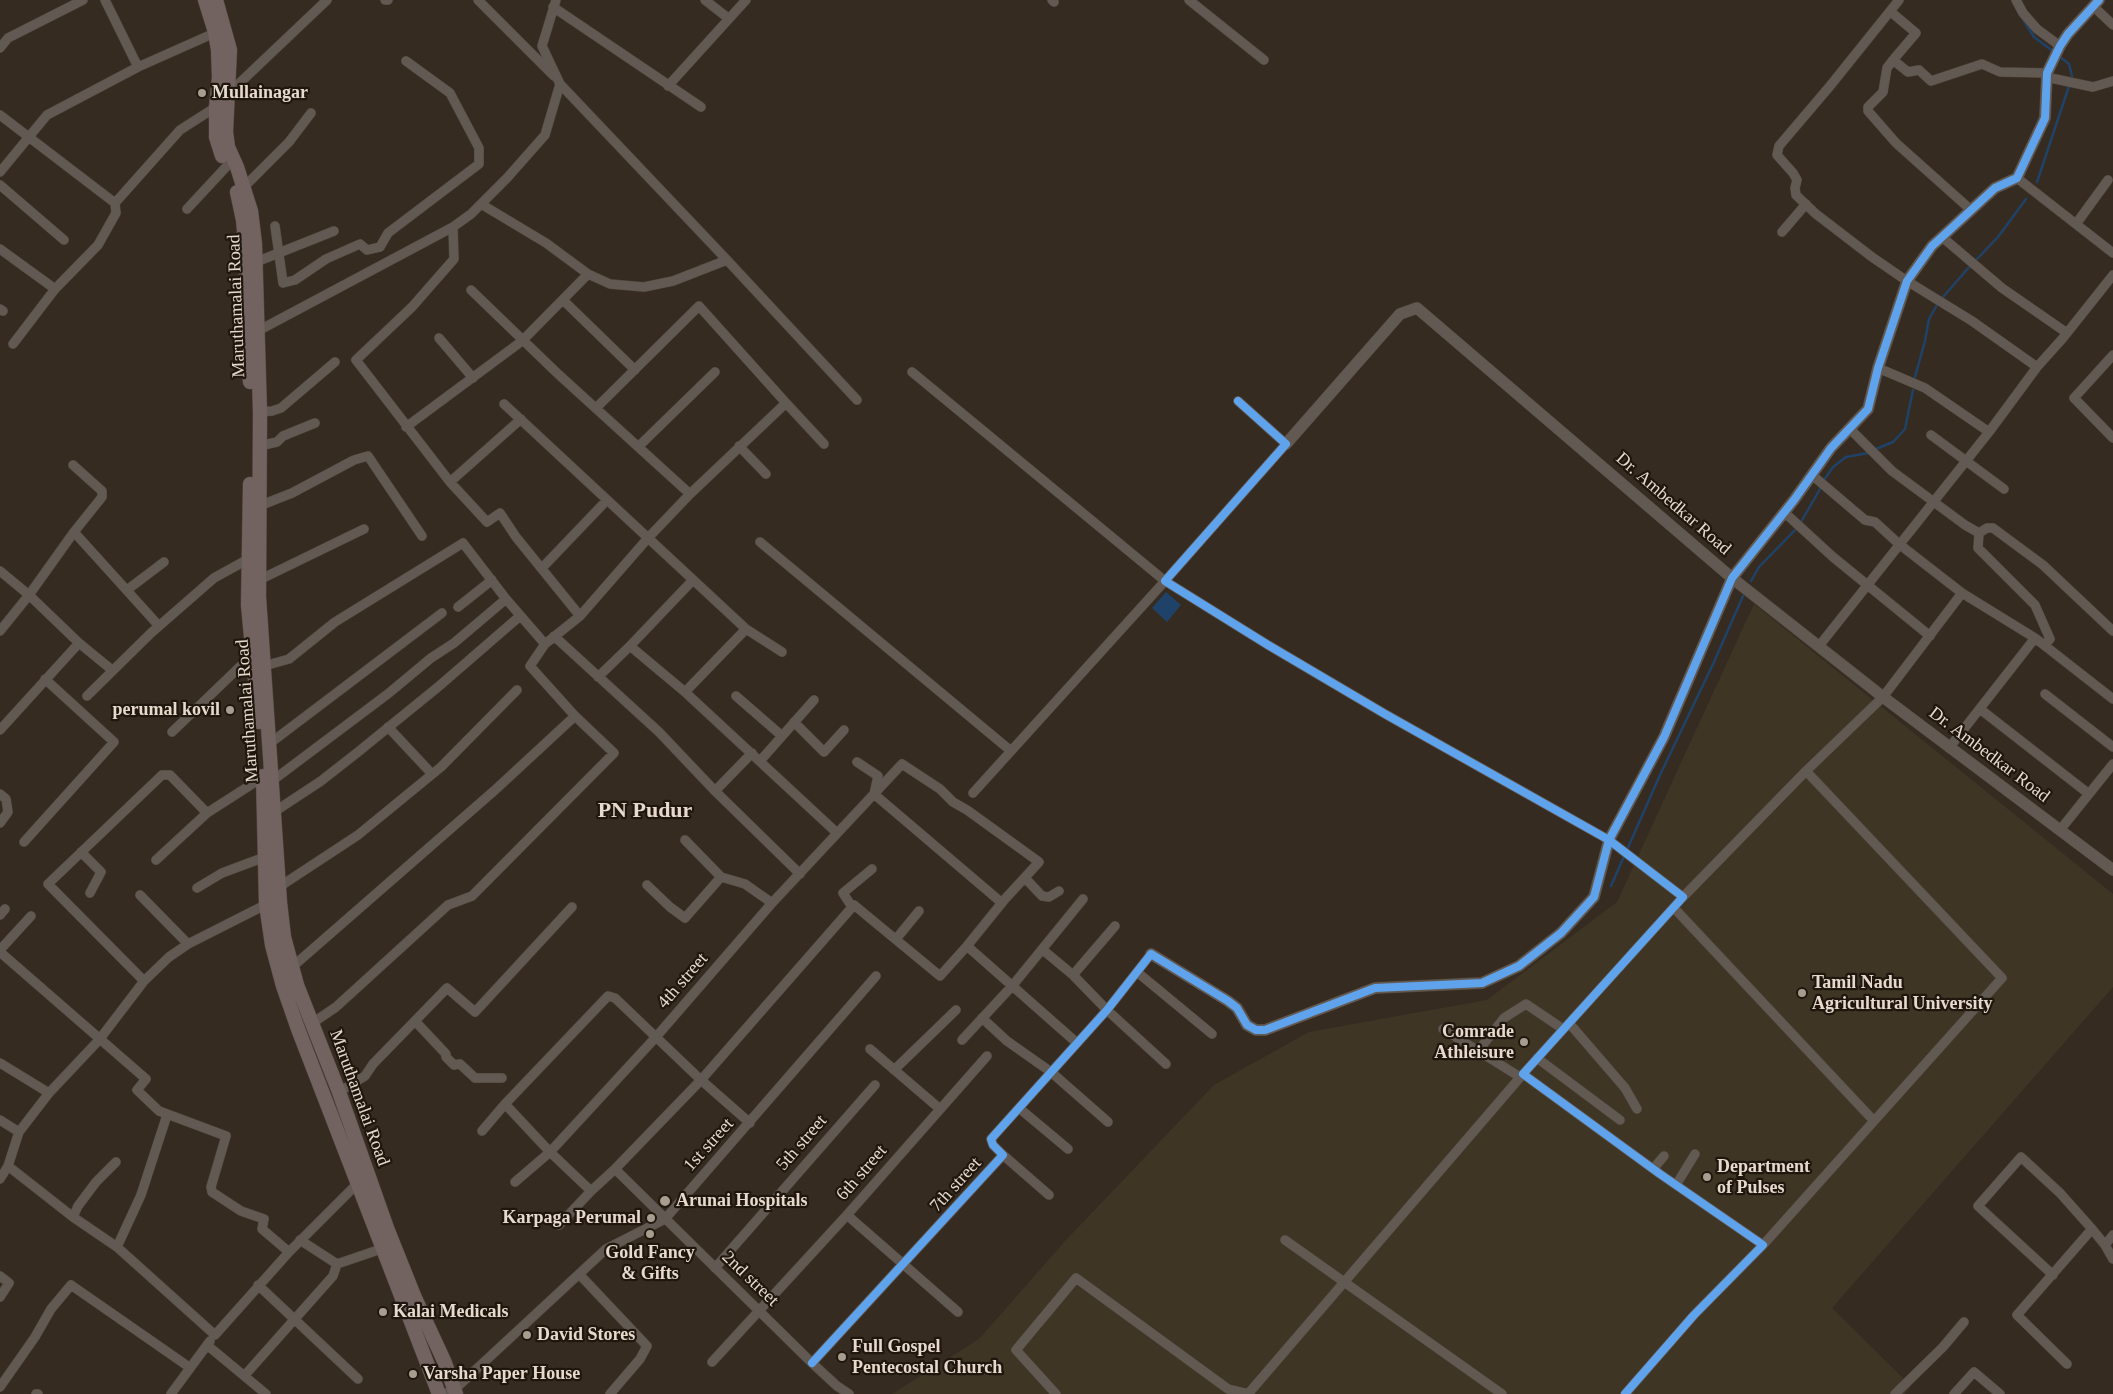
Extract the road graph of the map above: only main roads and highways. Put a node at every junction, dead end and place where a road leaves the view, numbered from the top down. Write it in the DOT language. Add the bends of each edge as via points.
graph roads {
  1 [pos="205,0"];
  2 [pos="216,0"];
  3 [pos="221,31"];
  4 [pos="251,333"];
  5 [pos="254,557"];
  6 [pos="267,779"];
  7 [pos="273,903"];
  8 [pos="363,1179"];
  9 [pos="452,1392"];
  10 [pos="439,1394"];
  1 -- 3 [label="main road, Maruthamalai Road"];
  2 -- 3 [label="main road, Maruthamalai Road"];
  3 -- 4 [label="main road, Maruthamalai Road" via="216,137 239,196"];
  3 -- 4 [label="main road, Maruthamalai Road" via="230,50 228,146 251,211 256,262"];
  4 -- 5 [label="main road, Maruthamalai Road"];
  4 -- 5 [label="main road, Maruthamalai Road" via="260,412 259,506"];
  5 -- 6 [label="main road, Maruthamalai Road" via="259,580 270,744"];
  5 -- 6 [label="main road, Maruthamalai Road" via="248,605 251,656"];
  6 -- 7 [label="main road, Maruthamalai Road" via="265,857"];
  6 -- 7 [label="main road, Maruthamalai Road" via="274,812 279,887"];
  7 -- 8 [label="main road, Maruthamalai Road" via="291,968 339,1092"];
  7 -- 8 [label="main road, Maruthamalai Road" via="272,945 283,986"];
  8 -- 9 [label="main road, Maruthamalai Road" via="445,1363"];
  8 -- 10 [label="main road, Maruthamalai Road" via="384,1248"];
}
